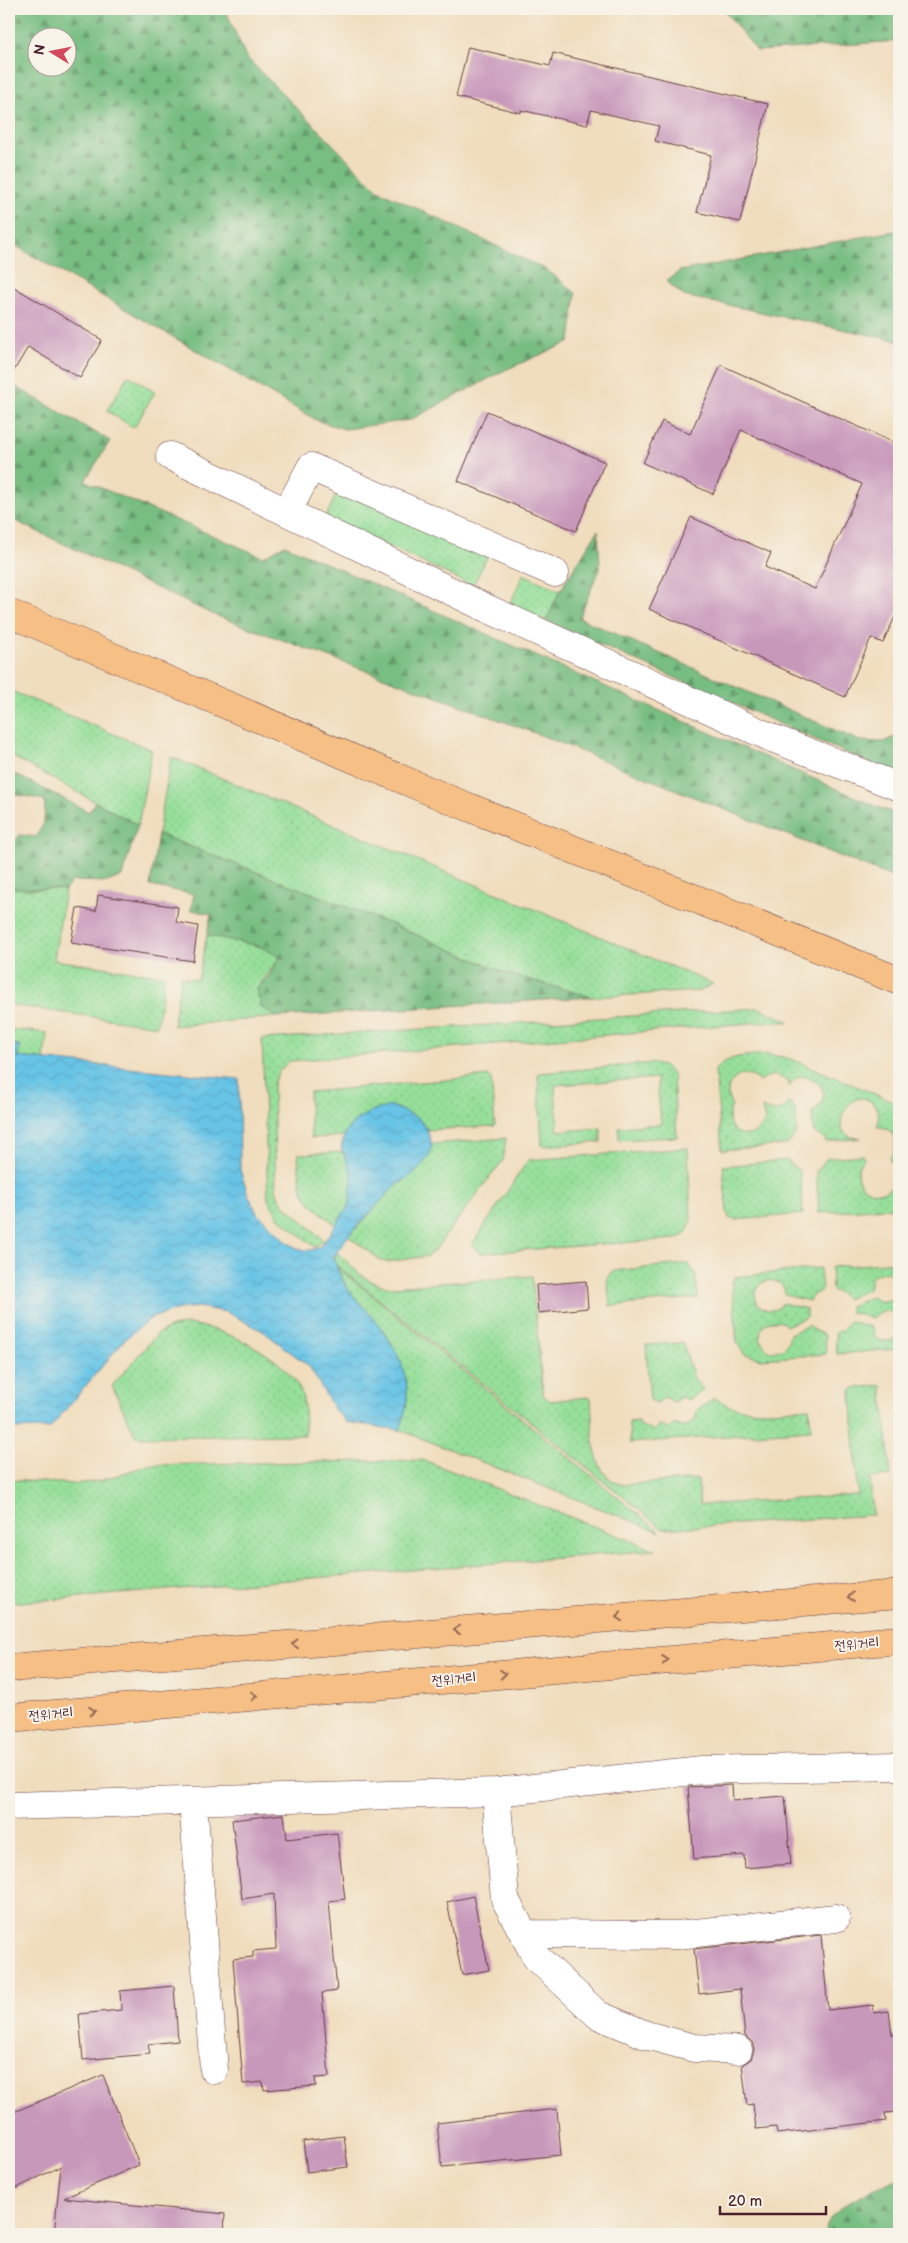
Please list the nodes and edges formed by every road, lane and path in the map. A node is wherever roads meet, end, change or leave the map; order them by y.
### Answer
1 (170, 456) dead end
2 (287, 512) junction
3 (554, 573) dead end
4 (9, 613) edge
5 (899, 787) edge
6 (899, 981) edge
7 (899, 1594) edge
8 (899, 1640) edge
9 (9, 1668) edge
10 (9, 1718) edge
11 (899, 1766) edge
12 (496, 1792) junction
13 (193, 1801) junction
14 (9, 1806) edge
15 (836, 1918) dead end
16 (524, 1934) junction
17 (738, 2050) dead end
18 (214, 2070) dead end

1 - 2 street
2 - 3 street
2 - 5 street
4 - 6 main road
7 -> 9 main road
10 -> 8 main road, 전위거리
11 - 12 street
12 - 13 street
12 - 16 street
13 - 14 street
13 - 18 street
15 - 16 street
16 - 17 street

